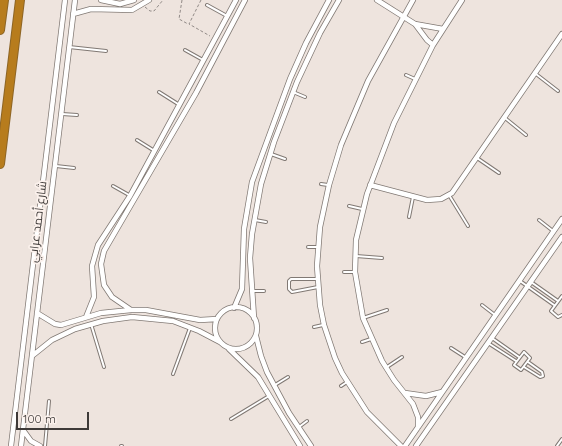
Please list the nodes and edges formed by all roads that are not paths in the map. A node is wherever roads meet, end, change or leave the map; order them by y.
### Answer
1 (4, 0) edge
2 (20, 0) edge
3 (65, 0) edge
4 (75, 0) edge
5 (101, 0) edge
6 (134, 0) edge
7 (149, 0) edge
8 (236, 0) edge
9 (245, 0) edge
10 (329, 0) edge
11 (339, 0) edge
12 (378, 0) edge
13 (413, 0) edge
14 (462, 0) edge
15 (207, 4) dead end
16 (73, 14) junction
17 (228, 17) junction
18 (403, 17) junction
19 (415, 24) junction
20 (443, 29) junction
21 (0, 30) edge
22 (562, 34) edge
23 (215, 41) junction
24 (433, 45) junction
25 (221, 46) junction
26 (69, 47) junction
27 (185, 50) dead end
28 (106, 51) dead end
29 (204, 61) junction
30 (536, 74) junction
31 (406, 75) dead end
32 (416, 80) junction
33 (55, 86) junction
34 (64, 87) junction
35 (558, 90) dead end
36 (159, 92) dead end
37 (293, 92) junction
38 (304, 97) dead end
39 (179, 105) junction
40 (61, 114) junction
41 (77, 115) dead end
42 (505, 118) junction
43 (526, 135) dead end
44 (137, 140) dead end
45 (154, 151) junction
46 (270, 154) junction
47 (477, 158) junction
48 (285, 159) dead end
49 (0, 164) edge
50 (54, 166) junction
51 (74, 168) dead end
52 (499, 173) dead end
53 (321, 184) dead end
54 (329, 185) junction
55 (370, 185) junction
56 (113, 186) dead end
57 (448, 195) junction
58 (130, 196) junction
59 (413, 196) junction
60 (349, 206) dead end
61 (362, 209) junction
62 (409, 217) dead end
63 (562, 219) edge
64 (254, 220) junction
65 (538, 220) dead end
66 (266, 222) dead end
67 (468, 226) dead end
68 (554, 231) junction
69 (562, 237) edge
70 (308, 247) dead end
71 (318, 247) junction
72 (355, 256) junction
73 (382, 258) dead end
74 (344, 272) dead end
75 (356, 272) junction
76 (317, 280) junction
77 (520, 281) junction
78 (531, 282) junction
79 (318, 287) junction
80 (528, 287) junction
81 (251, 291) junction
82 (264, 291) dead end
83 (562, 296) edge
84 (558, 301) junction
85 (482, 305) dead end
86 (554, 305) junction
87 (234, 308) junction
88 (131, 310) junction
89 (387, 310) dead end
90 (37, 313) junction
91 (496, 315) junction
92 (562, 315) edge
93 (86, 317) junction
94 (254, 318) junction
95 (363, 318) junction
96 (218, 319) junction
97 (90, 323) junction
98 (324, 325) junction
99 (190, 327) junction
100 (314, 327) dead end
101 (256, 334) junction
102 (371, 339) junction
103 (490, 341) junction
104 (220, 342) junction
105 (362, 342) dead end
106 (227, 347) junction
107 (451, 348) dead end
108 (32, 356) junction
109 (402, 357) dead end
110 (519, 357) junction
111 (466, 358) junction
112 (516, 361) junction
113 (528, 362) junction
114 (104, 367) dead end
115 (524, 367) junction
116 (386, 368) junction
117 (173, 374) dead end
118 (288, 377) dead end
119 (348, 382) junction
120 (274, 385) junction
121 (341, 386) dead end
122 (443, 392) junction
123 (405, 393) junction
124 (17, 394) junction
125 (27, 395) junction
126 (270, 395) junction
127 (49, 401) dead end
128 (231, 419) dead end
129 (308, 421) dead end
130 (298, 427) junction
131 (418, 427) junction
132 (23, 430) junction
133 (562, 439) edge
134 (11, 446) edge
135 (21, 446) edge
136 (40, 446) edge
137 (45, 446) edge
138 (300, 446) edge
139 (311, 446) edge
140 (401, 446) edge
141 (405, 446) edge
142 (416, 446) edge
143 (557, 446) edge

1 - 21 highway
2 - 49 highway
3 - 33 street
4 - 16 street, شارع أحمد عرابي
5 - 6 street
7 - 16 street
8 - 17 street
9 - 25 street
10 - 87 street
11 - 37 street
12 - 18 street
13 - 18 street
14 - 20 street
15 - 17 lane
16 - 26 street, شارع أحمد عرابي
17 - 23 street
18 - 19 street
18 - 54 street
19 - 20 street
19 - 24 street
20 - 24 street
22 - 30 street
23 - 25 street
23 - 29 street
24 - 32 street
25 - 88 street
26 - 28 lane
26 - 34 street, شارع أحمد عرابي
27 - 29 lane
29 - 39 street
30 - 35 lane
30 - 42 street
31 - 32 lane
32 - 55 street
33 - 34 street
33 - 124 street
34 - 40 street, شارع أحمد عرابي
36 - 39 lane
37 - 38 lane
37 - 46 street
39 - 45 street
40 - 41 lane
40 - 50 street, شارع أحمد عرابي
42 - 43 lane
42 - 47 street
44 - 45 lane
45 - 58 street
46 - 48 lane
46 - 64 street
47 - 52 lane
47 - 57 street
50 - 51 lane
50 - 90 street, شارع أحمد عرابي
53 - 54 lane
54 - 71 street
55 - 59 street
55 - 61 street
56 - 58 lane
57 - 59 street
57 - 67 lane
58 - 93 street
59 - 62 lane
60 - 61 lane
61 - 72 street
63 - 68 street
64 - 66 lane
64 - 81 street
65 - 68 lane
68 - 77 street
69 - 78 street
70 - 71 lane
71 - 76 street
72 - 73 lane
72 - 75 street
74 - 75 lane
75 - 95 street
76 - 79 street
76 - 79 lane
77 - 80 lane
77 - 91 street
78 - 80 street
78 - 84 lane
79 - 98 street
80 - 86 lane
80 - 103 street
81 - 82 lane
81 - 94 street
83 - 84 lane
84 - 86 lane
85 - 91 lane
86 - 92 lane
87 - 94 street
87 - 96 street
88 - 93 street
88 - 96 street
89 - 95 lane
90 - 93 street
90 - 108 street, شارع أحمد عرابي
91 - 111 street
94 - 101 street
95 - 102 street
96 - 104 street
97 - 99 street
97 - 108 street
97 - 114 lane
98 - 100 lane
98 - 119 street
99 - 104 street
99 - 117 lane
101 - 106 street
101 - 120 street
102 - 105 lane
102 - 116 street
103 - 110 lane
103 - 112 lane
103 - 142 street
104 - 106 street
106 - 126 street
107 - 111 lane
108 - 125 street, شارع أحمد عرابي
109 - 116 lane
110 - 112 lane
110 - 113 lane
111 - 122 street
112 - 115 lane
113 - 115 lane
113 - 115 lane
116 - 123 street
118 - 120 lane
119 - 121 lane
119 - 140 street
120 - 130 street
122 - 123 street
122 - 131 street
123 - 131 street
124 - 125 street
124 - 134 street
125 - 132 street, شارع أحمد عرابي
126 - 128 lane
126 - 138 street
127 - 137 lane
129 - 130 lane
130 - 139 street
131 - 141 street
132 - 135 street, شارع أحمد عرابي
132 - 136 street
133 - 143 lane

